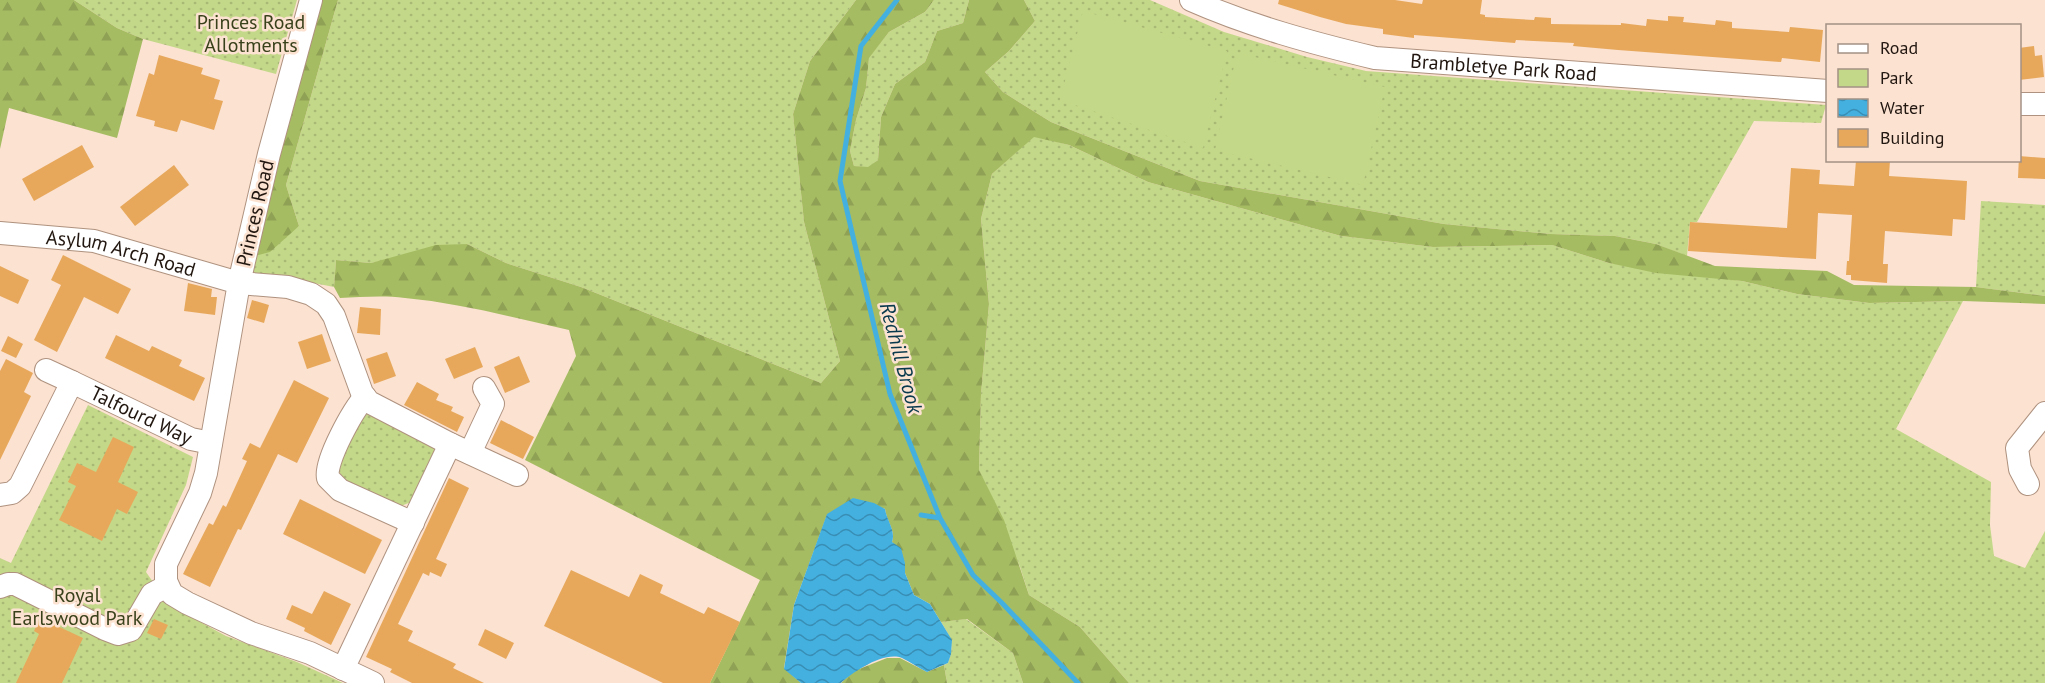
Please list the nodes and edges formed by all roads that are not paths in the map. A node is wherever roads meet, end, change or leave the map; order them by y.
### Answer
1 (312, 0) edge
2 (1191, 0) edge
3 (1826, 91) edge
4 (2021, 104) edge
5 (2045, 104) edge
6 (0, 233) edge
7 (239, 283) junction
8 (46, 370) dead end
9 (72, 382) junction
10 (484, 388) dead end
11 (365, 397) junction
12 (2045, 412) edge
13 (212, 443) junction
14 (460, 449) junction
15 (517, 475) dead end
16 (2028, 484) dead end
17 (0, 495) edge
18 (413, 523) junction
19 (167, 586) junction
20 (0, 587) edge
21 (343, 669) junction
22 (373, 683) edge

1 - 7 street, Princes Road
2 - 3 street, Brambletye Park Road
4 - 5 street
6 - 7 street, Asylum Arch Road
7 - 11 street, Princes Road
7 - 13 street
8 - 9 street, Talfourd Way
9 - 13 street, Talfourd Way
9 - 17 street, Talfourd Way
10 - 14 street
11 - 14 street
11 - 18 street
12 - 16 street
13 - 19 street
14 - 15 street
14 - 18 street
18 - 21 street
19 - 20 street
19 - 21 street
21 - 22 street

